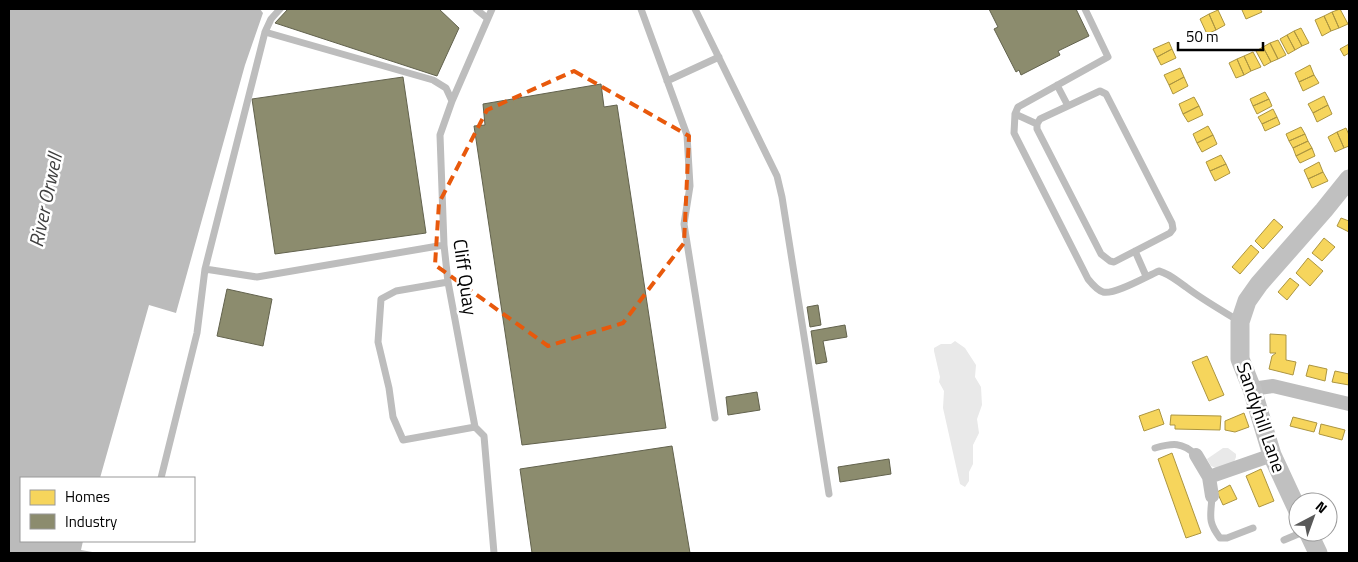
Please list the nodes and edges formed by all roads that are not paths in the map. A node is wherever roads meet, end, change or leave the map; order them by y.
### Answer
1 (280, 9) edge
2 (476, 9) edge
3 (492, 9) edge
4 (641, 9) edge
5 (696, 9) edge
6 (1085, 9) edge
7 (487, 18) junction
8 (265, 32) junction
9 (719, 57) junction
10 (667, 81) junction
11 (1057, 85) junction
12 (452, 100) junction
13 (1068, 106) junction
14 (1015, 114) junction
15 (1037, 124) junction
16 (1349, 179) edge
17 (444, 245) junction
18 (1135, 251) junction
19 (205, 269) junction
20 (1146, 276) junction
21 (448, 282) junction
22 (1240, 322) junction
23 (1252, 389) junction
24 (1349, 404) edge
25 (715, 418) dead end
26 (475, 427) junction
27 (1155, 448) dead end
28 (1196, 455) joint
29 (1272, 455) junction
30 (160, 477) edge
31 (1209, 477) junction
32 (1289, 492) edge
33 (829, 494) dead end
34 (1212, 496) joint
35 (1253, 528) dead end
36 (1288, 538) edge
37 (1284, 540) dead end
38 (494, 553) edge

1 - 8 lane
2 - 7 lane
3 - 7 lane, Cliff Quay
4 - 10 lane
5 - 9 lane
6 - 11 lane
7 - 12 lane, Cliff Quay
8 - 12 lane
8 - 19 lane
9 - 10 lane
9 - 33 lane
10 - 25 lane
11 - 13 lane
11 - 14 lane
12 - 17 lane, Cliff Quay
13 - 15 lane
13 - 18 lane
14 - 15 lane
14 - 20 lane
15 - 18 lane
16 - 22 street, Sandyhill Lane
17 - 19 lane
17 - 21 lane, Cliff Quay
18 - 20 lane
19 - 30 lane
20 - 22 lane
21 - 26 lane, Cliff Quay
21 - 26 lane
22 - 23 street, Sandyhill Lane
23 - 24 street
23 - 29 street, Sandyhill Lane
26 - 38 lane, Cliff Quay
27 - 28 lane
28 - 31 street
29 - 31 street
29 - 32 street, Sandyhill Lane
31 - 34 street
34 - 35 lane
36 - 37 lane

